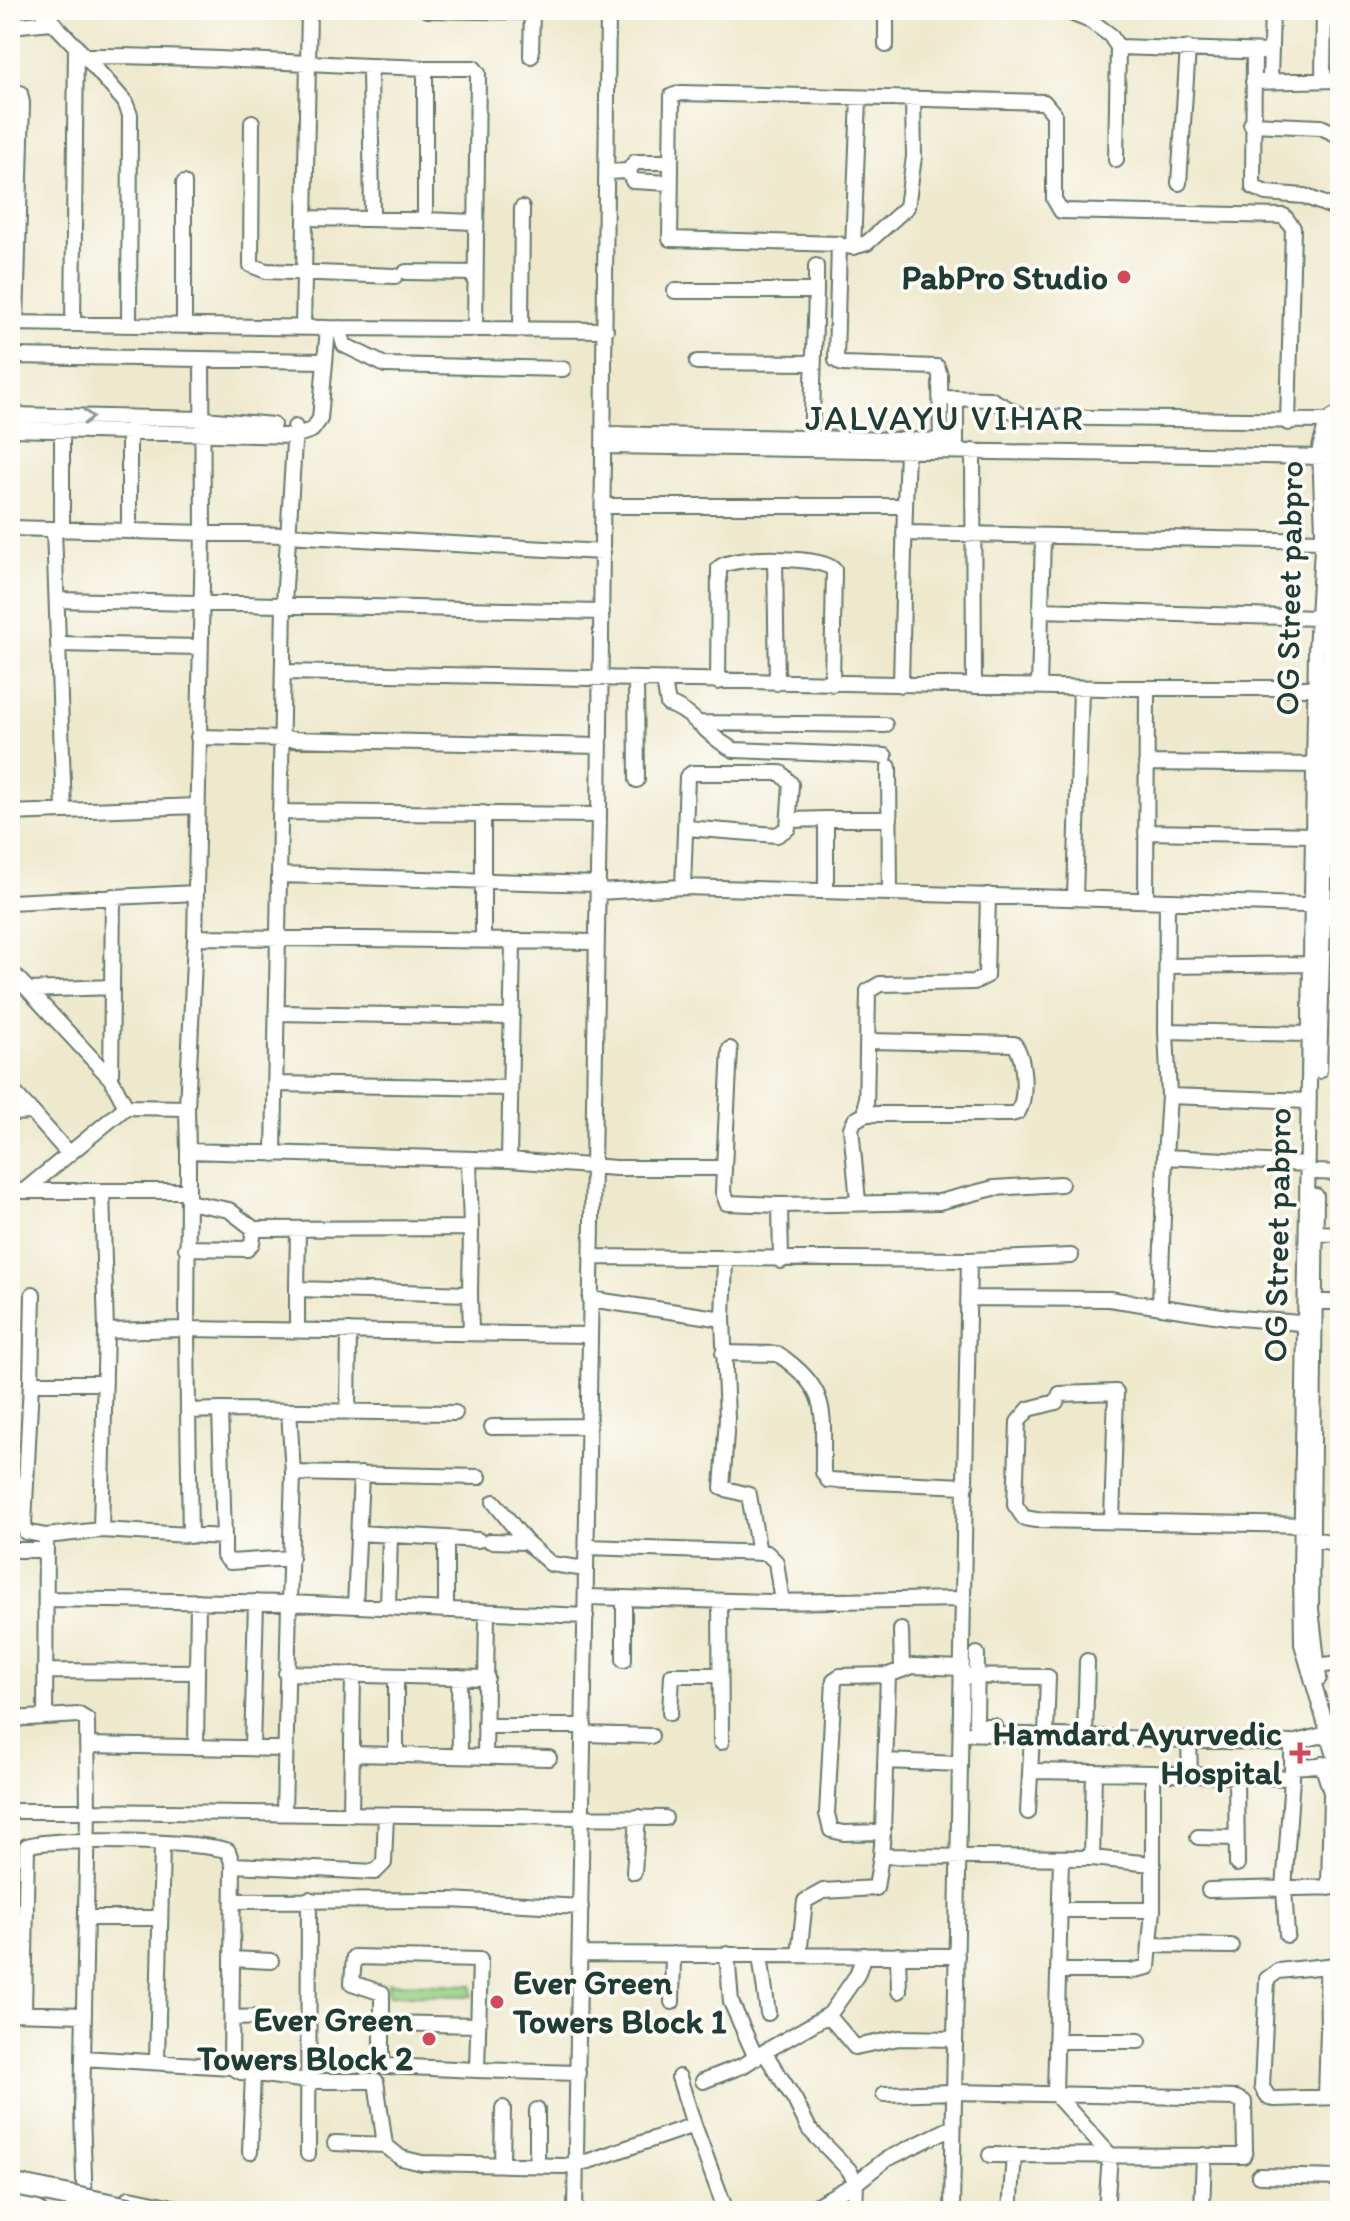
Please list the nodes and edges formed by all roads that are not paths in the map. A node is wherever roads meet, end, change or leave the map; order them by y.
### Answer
1 (41, 10) edge
2 (309, 10) edge
3 (427, 10) edge
4 (608, 10) edge
5 (886, 10) edge
6 (1063, 10) edge
7 (1272, 10) edge
8 (1324, 10) edge
9 (532, 11) edge
10 (1340, 11) edge
11 (1091, 16) edge
12 (52, 22) junction
13 (10, 26) edge
14 (886, 45) dead end
15 (1118, 47) junction
16 (1188, 48) junction
17 (80, 51) junction
18 (1270, 52) junction
19 (1254, 53) junction
20 (531, 56) dead end
21 (307, 62) junction
22 (370, 67) junction
23 (425, 68) junction
24 (1323, 80) junction
25 (1340, 80) edge
26 (1270, 81) junction
27 (1253, 82) junction
28 (10, 89) edge
29 (859, 98) junction
30 (913, 99) junction
31 (252, 122) dead end
32 (1251, 124) junction
33 (1340, 136) edge
34 (1116, 160) dead end
35 (671, 162) junction
36 (628, 171) junction
37 (607, 172) junction
38 (184, 183) dead end
39 (670, 183) junction
40 (1179, 183) dead end
41 (522, 208) dead end
42 (1340, 210) edge
43 (306, 218) junction
44 (372, 218) junction
45 (425, 220) junction
46 (474, 222) junction
47 (846, 246) junction
48 (816, 266) dead end
49 (305, 273) junction
50 (475, 273) junction
51 (675, 291) dead end
52 (816, 291) junction
53 (13, 323) edge
54 (73, 324) junction
55 (129, 325) junction
56 (184, 326) junction
57 (303, 328) junction
58 (334, 328) junction
59 (475, 328) junction
60 (521, 329) junction
61 (606, 330) junction
62 (10, 356) edge
63 (202, 359) junction
64 (324, 361) junction
65 (697, 362) dead end
66 (813, 363) junction
67 (563, 369) dead end
68 (948, 398) junction
69 (10, 415) edge
70 (1331, 422) edge
71 (1288, 423) junction
72 (204, 426) junction
73 (10, 429) edge
74 (62, 430) junction
75 (129, 431) junction
76 (298, 432) junction
77 (604, 440) junction
78 (811, 444) junction
79 (948, 446) junction
80 (907, 451) junction
81 (973, 451) junction
82 (1329, 460) edge
83 (603, 506) junction
84 (905, 506) junction
85 (10, 528) edge
86 (58, 529) junction
87 (129, 530) junction
88 (203, 532) junction
89 (904, 533) junction
90 (974, 534) junction
91 (286, 535) junction
92 (1043, 536) junction
93 (1323, 541) junction
94 (603, 552) junction
95 (775, 559) junction
96 (1336, 582) edge
97 (57, 600) junction
98 (199, 601) junction
99 (284, 603) junction
100 (1040, 610) junction
101 (602, 612) junction
102 (1318, 618) junction
103 (58, 644) junction
104 (200, 647) junction
105 (283, 672) junction
106 (601, 680) junction
107 (636, 680) junction
108 (664, 681) junction
109 (718, 682) junction
110 (777, 683) junction
111 (832, 684) junction
112 (901, 685) junction
113 (974, 686) junction
114 (1039, 687) junction
115 (1081, 688) junction
116 (1328, 688) edge
117 (1147, 689) junction
118 (697, 723) junction
119 (885, 725) dead end
120 (198, 737) junction
121 (282, 741) junction
122 (600, 746) junction
123 (1146, 763) junction
124 (1316, 765) junction
125 (637, 780) dead end
126 (197, 806) junction
127 (64, 811) junction
128 (282, 812) junction
129 (10, 813) edge
130 (483, 813) junction
131 (599, 815) junction
132 (826, 819) junction
133 (890, 819) junction
134 (790, 820) junction
135 (686, 828) junction
136 (1146, 832) junction
137 (1314, 835) junction
138 (279, 875) junction
139 (482, 881) junction
140 (683, 887) junction
141 (598, 888) junction
142 (826, 891) junction
143 (196, 893) junction
144 (890, 893) junction
145 (988, 895) junction
146 (113, 896) junction
147 (1075, 898) junction
148 (1146, 900) junction
149 (1167, 901) junction
150 (10, 902) edge
151 (1325, 905) edge
152 (195, 937) junction
153 (278, 938) junction
154 (483, 941) junction
155 (513, 941) junction
156 (597, 942) junction
157 (1311, 964) junction
158 (1167, 966) junction
159 (10, 970) edge
160 (112, 987) junction
161 (29, 990) junction
162 (277, 1013) junction
163 (512, 1017) junction
164 (1166, 1031) junction
165 (1310, 1034) junction
166 (868, 1041) junction
167 (730, 1049) dead end
168 (111, 1079) junction
169 (275, 1084) junction
170 (10, 1088) edge
171 (510, 1088) junction
172 (1169, 1096) junction
173 (1308, 1101) junction
174 (126, 1107) junction
175 (187, 1108) junction
176 (32, 1112) junction
177 (10, 1113) edge
178 (866, 1114) junction
179 (188, 1151) junction
180 (69, 1154) junction
181 (274, 1154) junction
182 (1165, 1157) junction
183 (469, 1159) junction
184 (509, 1160) junction
185 (592, 1166) junction
186 (724, 1168) junction
187 (1312, 1168) junction
188 (1340, 1173) edge
189 (1061, 1184) dead end
190 (17, 1191) edge
191 (102, 1191) junction
192 (188, 1196) junction
193 (858, 1201) junction
194 (780, 1205) junction
195 (471, 1228) junction
196 (254, 1229) junction
197 (298, 1229) junction
198 (1317, 1233) junction
199 (1340, 1234) edge
200 (186, 1248) junction
201 (1071, 1256) dead end
202 (591, 1257) junction
203 (725, 1260) junction
204 (969, 1260) junction
205 (781, 1261) junction
206 (297, 1289) junction
207 (33, 1294) dead end
208 (470, 1294) junction
209 (970, 1298) junction
210 (590, 1299) junction
211 (1316, 1302) junction
212 (1340, 1302) edge
213 (1160, 1305) junction
214 (723, 1319) junction
215 (1310, 1324) junction
216 (187, 1329) junction
217 (297, 1330) junction
218 (106, 1331) junction
219 (349, 1331) junction
220 (471, 1333) junction
221 (589, 1335) junction
222 (723, 1353) junction
223 (31, 1383) junction
224 (105, 1383) junction
225 (220, 1410) junction
226 (188, 1411) junction
227 (289, 1411) junction
228 (348, 1412) junction
229 (455, 1413) dead end
230 (588, 1426) junction
231 (492, 1427) dead end
232 (293, 1473) junction
233 (361, 1474) junction
234 (479, 1477) dead end
235 (966, 1486) junction
236 (494, 1502) dead end
237 (1112, 1521) junction
238 (101, 1530) junction
239 (1309, 1530) junction
240 (358, 1533) junction
241 (390, 1534) junction
242 (190, 1536) junction
243 (224, 1537) junction
244 (446, 1538) junction
245 (526, 1542) junction
246 (46, 1543) junction
247 (1340, 1544) edge
248 (587, 1547) junction
249 (10, 1550) edge
250 (759, 1553) junction
251 (291, 1558) junction
252 (586, 1569) junction
253 (586, 1597) junction
254 (624, 1598) junction
255 (46, 1599) junction
256 (964, 1599) junction
257 (198, 1601) junction
258 (720, 1601) junction
259 (256, 1602) junction
260 (782, 1602) junction
261 (289, 1603) junction
262 (355, 1606) junction
263 (388, 1607) junction
264 (446, 1610) junction
265 (487, 1612) junction
266 (586, 1616) junction
267 (901, 1630) dead end
268 (977, 1654) dead end
269 (624, 1660) dead end
270 (1087, 1661) dead end
271 (1340, 1663) edge
272 (1317, 1666) junction
273 (45, 1671) junction
274 (197, 1672) junction
275 (895, 1672) junction
276 (286, 1673) junction
277 (967, 1673) junction
278 (353, 1674) junction
279 (720, 1675) junction
280 (396, 1676) junction
281 (459, 1677) junction
282 (487, 1678) junction
283 (670, 1713) dead end
284 (45, 1717) junction
285 (10, 1719) edge
286 (485, 1726) junction
287 (584, 1730) junction
288 (1042, 1732) junction
289 (961, 1733) junction
290 (1327, 1734) junction
291 (651, 1736) dead end
292 (1085, 1736) junction
293 (1189, 1740) junction
294 (721, 1742) dead end
295 (1292, 1743) junction
296 (87, 1745) junction
297 (196, 1747) junction
298 (252, 1748) junction
299 (284, 1749) junction
300 (352, 1754) junction
301 (396, 1755) junction
302 (460, 1756) junction
303 (485, 1757) junction
304 (549, 1758) dead end
305 (885, 1761) junction
306 (1335, 1763) edge
307 (960, 1764) junction
308 (1030, 1771) junction
309 (1094, 1772) junction
310 (1292, 1772) junction
311 (1153, 1773) junction
312 (1190, 1775) junction
313 (1236, 1777) junction
314 (1331, 1795) junction
315 (10, 1811) edge
316 (88, 1811) junction
317 (1028, 1812) dead end
318 (284, 1813) junction
319 (351, 1815) junction
320 (386, 1815) junction
321 (638, 1817) junction
322 (583, 1818) junction
323 (665, 1818) dead end
324 (1340, 1822) edge
325 (883, 1832) junction
326 (1198, 1837) dead end
327 (1236, 1838) junction
328 (87, 1842) junction
329 (162, 1844) junction
330 (881, 1856) junction
331 (959, 1856) junction
332 (1061, 1858) junction
333 (1092, 1858) junction
334 (1152, 1864) junction
335 (1237, 1864) dead end
336 (233, 1865) junction
337 (634, 1872) dead end
338 (1335, 1888) edge
339 (1284, 1889) junction
340 (1209, 1890) dead end
341 (309, 1899) junction
342 (233, 1901) junction
343 (581, 1907) junction
344 (1060, 1910) junction
345 (1153, 1910) junction
346 (86, 1918) junction
347 (160, 1918) junction
348 (1287, 1935) dead end
349 (1151, 1945) junction
350 (1231, 1946) dead end
351 (580, 1954) junction
352 (673, 1954) junction
353 (727, 1954) junction
354 (760, 1955) junction
355 (799, 1955) junction
356 (864, 1955) junction
357 (898, 1955) junction
358 (957, 1956) junction
359 (233, 1959) junction
360 (271, 1961) dead end
361 (1334, 1965) edge
362 (1058, 1971) junction
363 (899, 1991) dead end
364 (672, 2002) dead end
365 (17, 2013) edge
366 (768, 2013) dead end
367 (84, 2015) junction
368 (828, 2015) junction
369 (263, 2017) dead end
370 (232, 2018) junction
371 (383, 2023) junction
372 (478, 2025) junction
373 (1334, 2029) edge
374 (955, 2039) junction
375 (1056, 2041) junction
376 (1139, 2041) dead end
377 (760, 2055) junction
378 (83, 2058) junction
379 (157, 2061) junction
380 (231, 2067) junction
381 (477, 2070) junction
382 (253, 2073) junction
383 (578, 2073) junction
384 (679, 2077) dead end
385 (308, 2081) junction
386 (703, 2081) dead end
387 (954, 2092) junction
388 (884, 2094) dead end
389 (1055, 2094) junction
390 (1333, 2097) edge
391 (503, 2108) dead end
392 (537, 2110) dead end
393 (694, 2125) junction
394 (953, 2127) junction
395 (335, 2143) dead end
396 (385, 2145) junction
397 (250, 2152) dead end
398 (308, 2154) dead end
399 (990, 2155) dead end
400 (1014, 2155) junction
401 (1110, 2155) junction
402 (1204, 2155) junction
403 (502, 2163) junction
404 (576, 2164) junction
405 (537, 2165) junction
406 (10, 2176) edge
407 (1259, 2176) dead end
408 (1340, 2178) edge
409 (856, 2183) junction
410 (10, 2184) edge
411 (85, 2191) junction
412 (10, 2206) edge
413 (36, 2211) edge
414 (85, 2211) edge
415 (144, 2211) edge
416 (182, 2211) edge
417 (575, 2211) edge
418 (726, 2211) edge
419 (806, 2211) edge
420 (855, 2211) edge
421 (952, 2211) edge
422 (1010, 2211) edge
423 (1106, 2211) edge
424 (1202, 2211) edge

1 - 12 street
2 - 21 street
3 - 9 street
4 - 37 street
5 - 14 street
6 - 11 street
7 - 18 street
8 - 10 street
8 - 24 street
9 - 20 street
11 - 15 street
12 - 13 street
12 - 17 street
15 - 16 street
15 - 34 street
16 - 19 street
16 - 40 street
17 - 21 street
17 - 54 street
17 - 55 street
18 - 19 street
18 - 26 street
19 - 27 street
21 - 22 street
21 - 43 street
22 - 23 street
22 - 44 street
23 - 45 street
23 - 46 street
24 - 25 street
24 - 26 street
26 - 27 street
27 - 32 street
28 - 53 street
29 - 30 street
29 - 35 street
29 - 47 street
30 - 47 street
30 - 71 street
31 - 49 street
32 - 33 street
32 - 42 street
35 - 36 street
35 - 39 street
36 - 37 street
36 - 39 street
37 - 61 street
38 - 56 street
39 - 47 street
41 - 60 street
43 - 44 street
43 - 49 street
44 - 45 street
45 - 46 street
46 - 50 street
47 - 68 street
48 - 52 street
49 - 50 street
49 - 57 street
50 - 59 street
51 - 52 street
52 - 66 street
53 - 54 street
54 - 55 street
55 - 56 street
56 - 57 street
57 - 58 street
58 - 59 street
58 - 64 street
58 - 67 street
59 - 60 street
60 - 61 street
61 - 77 street
62 - 63 street
63 - 64 street
63 - 72 street
64 - 76 street
65 - 66 street
66 - 78 street
68 - 71 street
68 - 79 street
69 -> 72 street
70 - 71 street
70 - 82 street, OG Street pabpro
72 - 75 street
72 - 76 street
72 - 88 street
73 - 74 street
74 - 75 street
74 - 86 street
75 - 87 street
76 - 91 street
77 - 78 street
77 - 83 street
78 - 79 street
78 - 80 street
79 - 80 street
79 - 81 street
79 - 82 street
80 - 84 street
81 - 82 street
81 - 90 street
82 - 93 street, OG Street pabpro
82 - 96 street, OG Street pabpro
83 - 84 street
83 - 94 street
84 - 89 street
85 - 86 street
86 - 87 street
86 - 97 street
87 - 88 street
88 - 91 street
88 - 98 street
89 - 90 street
89 - 112 street
90 - 92 street
90 - 113 street
91 - 94 street
91 - 99 street
92 - 93 street
92 - 100 street
93 - 102 street, OG Street pabpro
94 - 101 street
95 - 109 street
95 - 110 street
95 - 111 street
96 - 116 street, OG Street pabpro
97 - 98 street
97 - 103 street
98 - 99 street
98 - 104 street
99 - 101 street
99 - 105 street
100 - 102 street
100 - 114 street
101 - 106 street
102 - 116 street, OG Street pabpro
103 - 104 street
103 - 127 street
104 - 120 street
105 - 106 street
105 - 121 street
106 - 107 street
106 - 122 street
107 - 108 street
107 - 125 street
108 - 109 street
108 - 118 street
109 - 110 street
110 - 111 street
111 - 112 street
112 - 113 street
113 - 114 street
114 - 115 street
115 - 117 street
115 - 147 street
116 - 117 street
116 - 124 street, OG Street pabpro
116 - 151 street, OG Street pabpro
117 - 123 street
118 - 119 street
118 - 133 street
120 - 121 street
120 - 126 street
121 - 122 street
121 - 128 street
122 - 131 street
123 - 124 street
123 - 136 street
124 - 137 street, OG Street pabpro
126 - 127 street
126 - 143 street
127 - 129 street
128 - 130 street
128 - 138 street
130 - 131 street
130 - 139 street
131 - 141 street
132 - 133 street
132 - 134 street
132 - 142 street
133 - 144 street
134 - 135 street
134 - 135 street
135 - 140 street
136 - 137 street
136 - 148 street
137 - 151 street, OG Street pabpro
138 - 139 street
138 - 153 street
139 - 141 street
139 - 154 street
140 - 141 street
140 - 142 street
141 - 156 street
142 - 144 street
143 - 146 street
143 - 152 street
144 - 145 street
145 - 147 street
145 - 166 street
146 - 150 street
146 - 160 street
147 - 148 street
148 - 149 street
149 - 151 street
149 - 158 street
151 - 157 street, OG Street pabpro
151 - 187 street, OG Street pabpro
152 - 153 street
152 - 175 street
153 - 154 street
153 - 162 street
154 - 155 street
155 - 156 street
155 - 163 street
156 - 185 street
157 - 158 street
157 - 165 street, OG Street pabpro
158 - 164 street
159 - 161 street
160 - 161 street
160 - 168 street
161 - 168 street
162 - 163 street
162 - 169 street
163 - 171 street
164 - 165 street
164 - 172 street
165 - 173 street, OG Street pabpro
166 - 178 street
166 - 178 street
167 - 186 street
168 - 174 street
169 - 171 street
169 - 181 street
170 - 176 street
171 - 184 street
172 - 173 street
172 - 182 street
173 - 187 street, OG Street pabpro
174 - 175 street
174 - 180 street
175 - 179 street
176 - 177 street
176 - 180 street
178 - 193 street
179 - 181 street
179 - 192 street
180 - 190 street
181 - 183 street
182 - 187 street
182 - 213 street
183 - 184 street
183 - 195 street
184 - 185 street
185 - 186 street
185 - 202 street
186 - 194 street
187 - 188 street
187 - 198 street, OG Street pabpro
187 - 215 street, OG Street pabpro
189 - 193 street
190 - 191 street
191 - 192 street
191 - 218 street
192 - 196 street
192 - 200 street
193 - 194 street
194 - 205 street
195 - 197 street
195 - 208 street
196 - 197 street
196 - 200 street
197 - 206 street
198 - 199 street
198 - 211 street, OG Street pabpro
200 - 216 street
201 - 204 street
202 - 203 street
202 - 210 street
203 - 205 street
203 - 214 street
204 - 205 street
204 - 209 street
206 - 208 street
206 - 217 street
207 - 223 street
208 - 220 street
209 - 213 street
209 - 235 street
210 - 214 street
210 - 221 street
211 - 212 street
211 - 215 street, OG Street pabpro
213 - 215 street
214 - 222 street
215 - 239 street, OG Street pabpro
216 - 217 street
216 - 218 street
216 - 226 street
217 - 219 street
218 - 224 street
219 - 220 street
219 - 228 street
220 - 221 street
221 - 230 street
222 - 235 street
222 - 250 street
223 - 224 street
223 - 246 street
224 - 238 street
225 - 226 street
225 - 227 street
225 - 243 street
226 - 242 street
227 - 228 street
227 - 232 street
228 - 229 street
230 - 231 street
230 - 248 street
232 - 233 street
232 - 251 street
233 - 234 street
233 - 240 street
235 - 256 street
236 - 245 street
237 - 237 street
237 - 239 street
238 - 242 street
238 - 246 street
239 - 247 street
239 - 272 street, OG Street pabpro
239 - 290 street, OG Street pabpro
240 - 241 street
240 - 262 street
241 - 244 street
241 - 263 street
242 - 243 street
243 - 251 street
244 - 245 street
244 - 264 street
245 - 252 street
246 - 249 street
246 - 255 street
248 - 250 street
248 - 252 street
250 - 260 street
251 - 261 street
252 - 253 street
253 - 254 street
253 - 266 street
254 - 258 street
254 - 269 street
255 - 257 street
255 - 273 street
256 - 260 street
256 - 277 street
257 - 259 street
257 - 274 street
258 - 260 street
258 - 279 street
259 - 261 street
259 - 298 street
261 - 262 street
261 - 276 street
262 - 263 street
263 - 264 street
264 - 265 street
265 - 266 street
265 - 282 street
266 - 287 street
267 - 275 street
268 - 277 street
270 - 292 street
271 - 272 street
272 - 306 street, OG Street pabpro
273 - 274 street
273 - 284 street
274 - 297 street
275 - 277 street
275 - 305 street
275 - 325 street
276 - 278 street
276 - 299 street
277 - 288 street
277 - 288 street
277 - 289 street
278 - 280 street
278 - 300 street
279 - 283 street
279 - 294 street
280 - 281 street
280 - 301 street
281 - 282 street
281 - 302 street
282 - 286 street
284 - 285 street
284 - 296 street
286 - 287 street
286 - 303 street
287 - 291 street
287 - 322 street
288 - 289 street
288 - 292 street
288 - 308 street
289 - 307 street
290 - 295 street
290 - 306 street, OG Street pabpro
292 - 293 street
293 - 295 street
293 - 312 street
295 - 310 street
296 - 297 street
296 - 316 street
297 - 298 street
298 - 299 street
299 - 318 street
300 - 301 street
300 - 319 street
301 - 302 street
302 - 303 street
303 - 304 street
305 - 307 street
305 - 325 street
306 - 310 street
306 - 314 street
307 - 331 street
308 - 309 street
308 - 317 street
309 - 311 street
309 - 333 street
310 - 313 street
310 - 339 street
311 - 312 street
311 - 334 street
312 - 313 street
313 - 327 street
314 - 324 street
314 - 338 street
315 - 316 street
316 - 318 street
316 - 328 street
318 - 319 street
319 - 320 street
320 - 322 street
320 - 336 street
321 - 322 street
321 - 323 street
321 - 337 street
322 - 343 street
325 - 330 street
326 - 327 street
327 - 335 street
328 - 329 street
328 - 346 street
328 - 365 street
329 - 336 street
329 - 347 street
330 - 331 street
330 - 355 street
331 - 332 street
331 - 358 street
332 - 333 street
332 - 344 street
333 - 334 street
334 - 345 street
336 - 342 street
338 - 339 street
339 - 340 street
339 - 348 street
341 - 342 street
341 - 343 street
341 - 385 street
342 - 359 street
343 - 351 street
344 - 345 street
344 - 362 street
345 - 349 street
346 - 347 street
346 - 367 street
347 - 379 street
349 - 350 street
349 - 362 street
351 - 352 street
351 - 383 street
352 - 353 street
352 - 364 street
353 - 354 street
353 - 377 street
354 - 355 street
354 - 366 street
355 - 356 street
356 - 357 street
356 - 368 street
357 - 358 street
357 - 363 street
358 - 374 street
359 - 360 street
359 - 370 street
361 - 373 street
361 - 390 street
362 - 375 street
365 - 367 street
367 - 378 street
368 - 374 street
368 - 377 street
369 - 370 street
370 - 380 street
371 - 372 street
371 - 372 street
371 - 381 street
372 - 381 street
373 - 390 street
374 - 387 street
375 - 376 street
375 - 389 street
377 - 386 street
377 - 409 street
378 - 379 street
378 - 411 street
379 - 380 street
380 - 382 street
381 - 383 street
382 - 385 street
382 - 397 street
383 - 404 street
384 - 393 street
385 - 396 street
385 - 398 street
387 - 388 street
387 - 389 street
387 - 394 street
389 - 401 street
389 - 402 street
391 - 403 street
392 - 405 street
393 - 404 street
393 - 418 street
394 - 409 street
394 - 421 street
395 - 396 street
396 - 403 street
399 - 400 street
400 - 401 street
400 - 422 street
401 - 402 street
401 - 423 street
402 - 424 street
403 - 405 street
404 - 405 street
404 - 417 street
406 - 411 main road
407 - 408 street
409 - 419 street
409 - 420 street
410 - 415 highway, bridge
411 - 414 street
411 - 416 main road
412 - 413 highway

